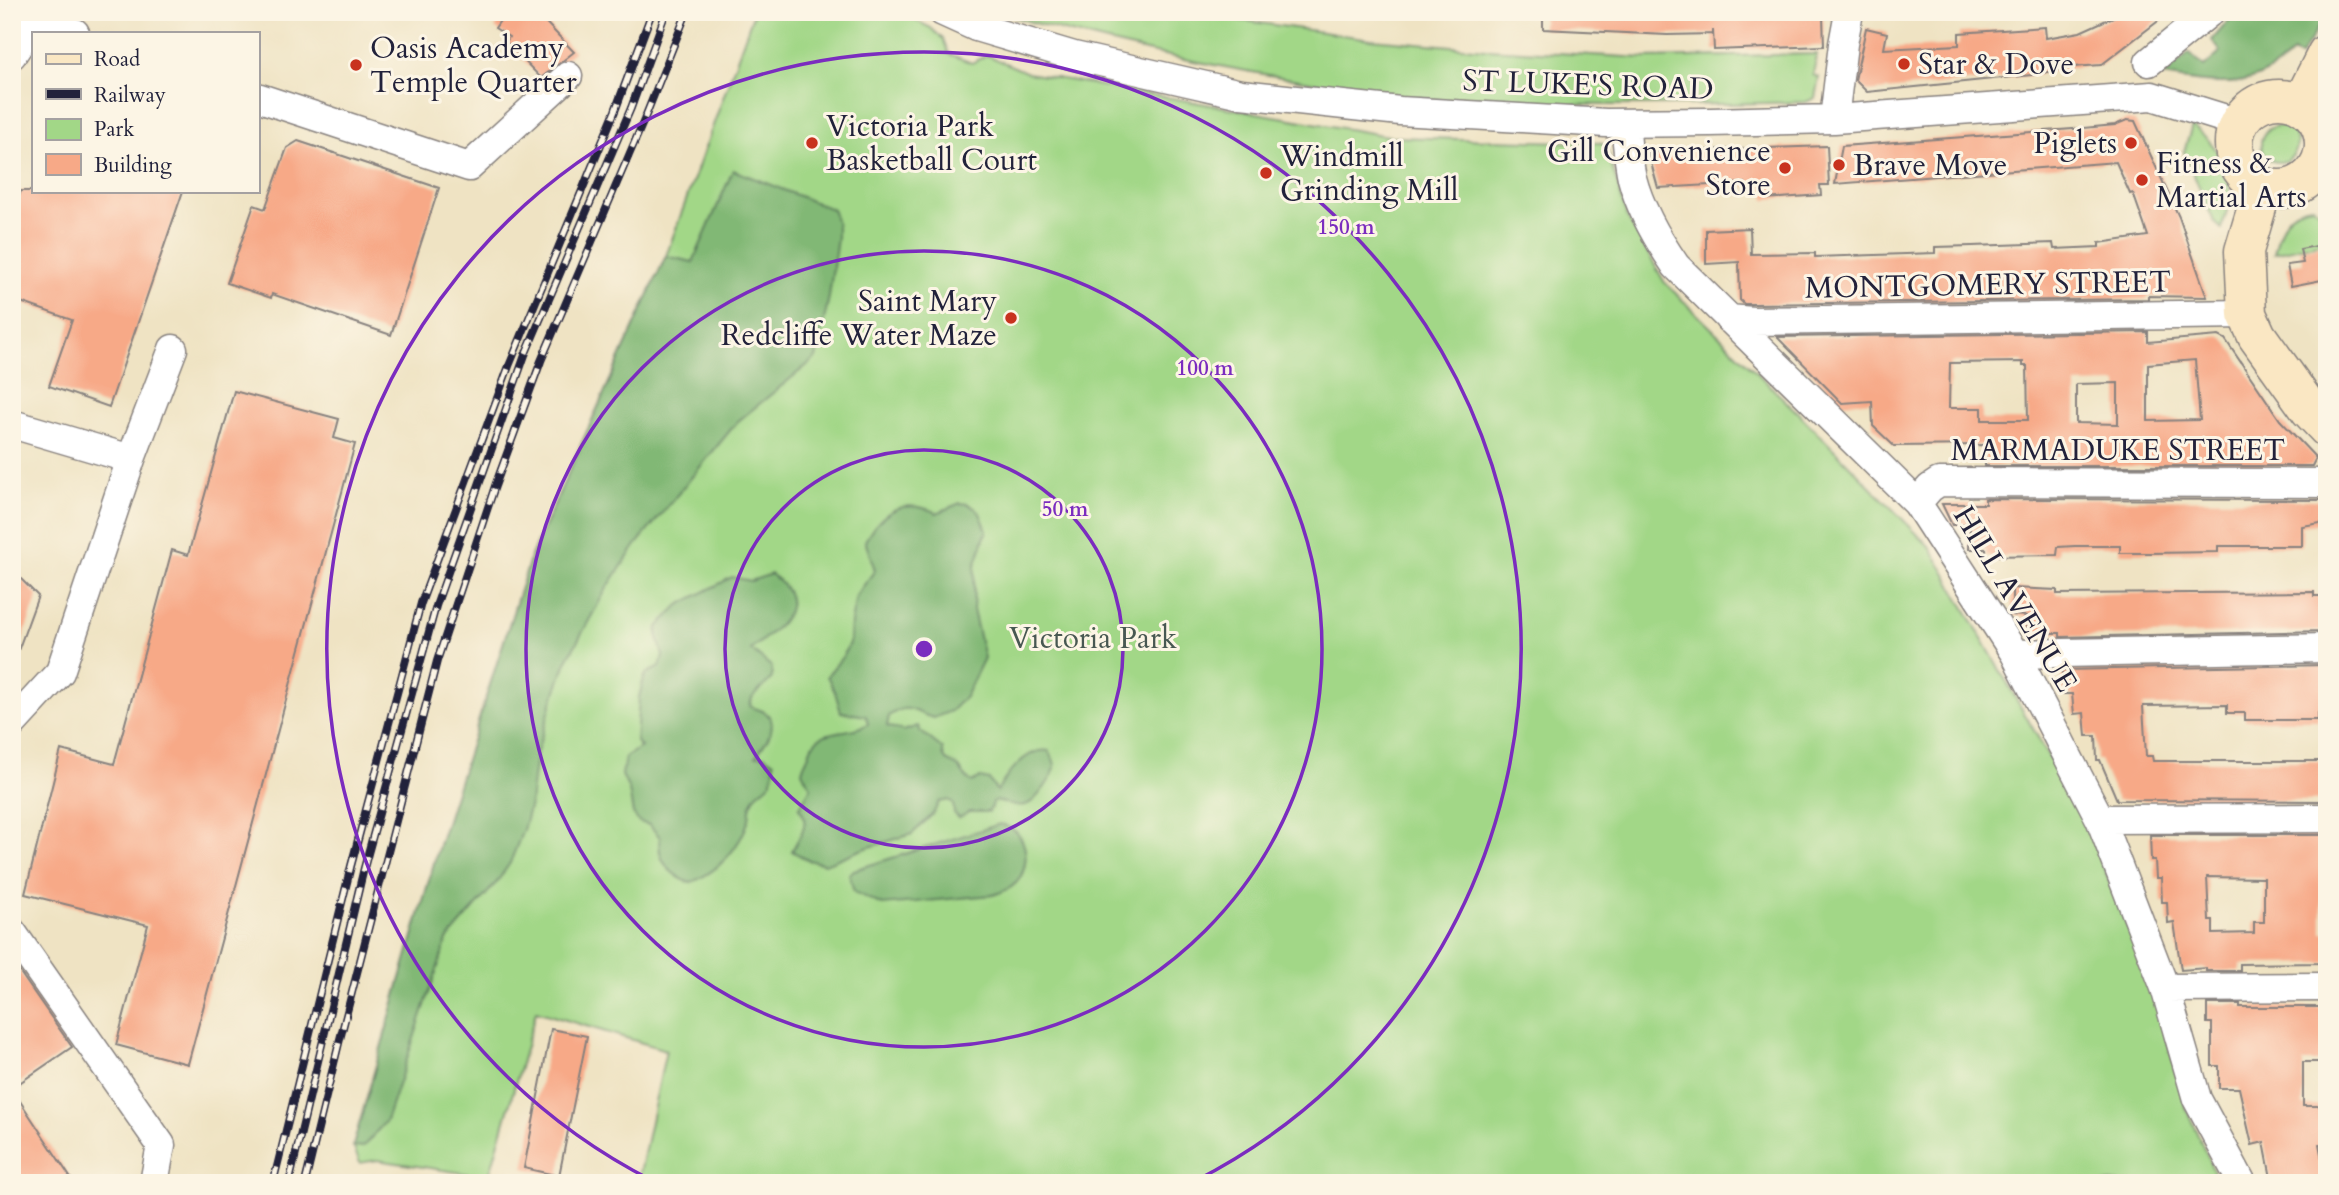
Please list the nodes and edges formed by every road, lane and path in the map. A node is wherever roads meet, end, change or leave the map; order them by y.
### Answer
1 (943, 12) edge
2 (1849, 12) edge
3 (2210, 12) edge
4 (21, 25) edge
5 (74, 26) edge
6 (2327, 53) edge
7 (12, 55) edge
8 (2149, 62) dead end
9 (568, 76) dead end
10 (259, 98) edge
11 (2301, 104) junction
12 (1834, 119) junction
13 (2239, 123) junction
14 (1625, 124) junction
15 (2320, 177) edge
16 (2263, 187) junction
17 (2247, 314) junction
18 (1729, 319) junction
19 (173, 349) dead end
20 (12, 424) edge
21 (2327, 428) edge
22 (131, 459) junction
23 (2327, 483) edge
24 (1917, 503) junction
25 (2327, 648) edge
26 (2015, 654) junction
27 (12, 724) edge
28 (2327, 818) edge
29 (2100, 819) junction
30 (12, 932) edge
31 (2327, 987) edge
32 (2165, 988) junction
33 (155, 1183) edge
34 (2242, 1183) edge

1 - 14 street, ST LUKE'S ROAD
2 - 12 street
3 - 8 street
4 - 5 street
4 - 7 street
6 - 11 street
9 - 10 street
11 - 13 street
11 - 15 street
12 - 13 street, ST LUKE'S ROAD
12 - 14 street, ST LUKE'S ROAD
13 - 16 street
14 - 18 street, HILL AVENUE
15 - 16 street
16 - 17 street
17 - 18 street, MONTGOMERY STREET
17 - 21 street
18 - 24 street, HILL AVENUE
19 - 22 street
20 - 22 street
22 - 27 street
23 - 24 street, MARMADUKE STREET
24 - 26 street, HILL AVENUE
25 - 26 street
26 - 29 street, HILL AVENUE
28 - 29 street
29 - 32 street, HILL AVENUE
30 - 33 street
31 - 32 street
32 - 34 street, HILL AVENUE

